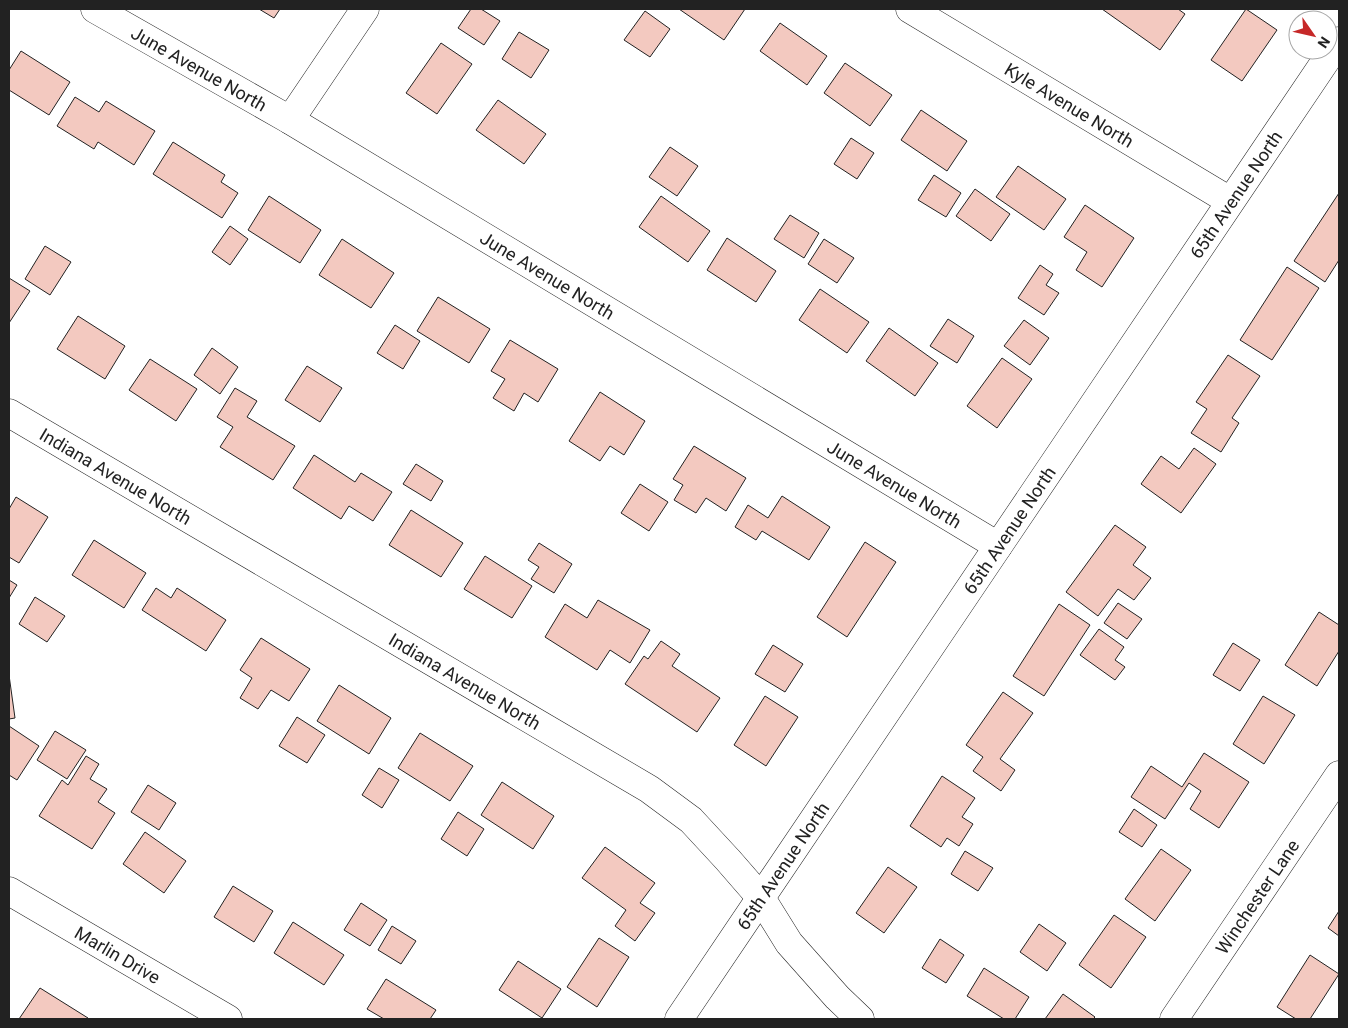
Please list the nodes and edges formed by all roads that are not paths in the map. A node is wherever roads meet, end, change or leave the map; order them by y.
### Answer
1 (95, 9) edge
2 (365, 9) edge
3 (910, 9) edge
4 (1339, 40) edge
5 (290, 120) junction
6 (1230, 201) junction
7 (9, 413) edge
8 (998, 546) junction
9 (1339, 775) edge
10 (9, 891) edge
11 (762, 898) junction
12 (228, 1019) edge
13 (679, 1019) edge
14 (860, 1019) edge
15 (1174, 1019) edge

1 - 5 street, June Avenue North
2 - 5 street
3 - 6 street, Kyle Avenue North
4 - 6 street, 65th Avenue North
5 - 8 street, June Avenue North
6 - 8 street, 65th Avenue North
7 - 11 street, Indiana Avenue North
8 - 11 street, 65th Avenue North
9 - 15 street, Winchester Lane
10 - 12 street, Marlin Drive
11 - 13 street, 65th Avenue North
11 - 14 street, Indiana Avenue North

